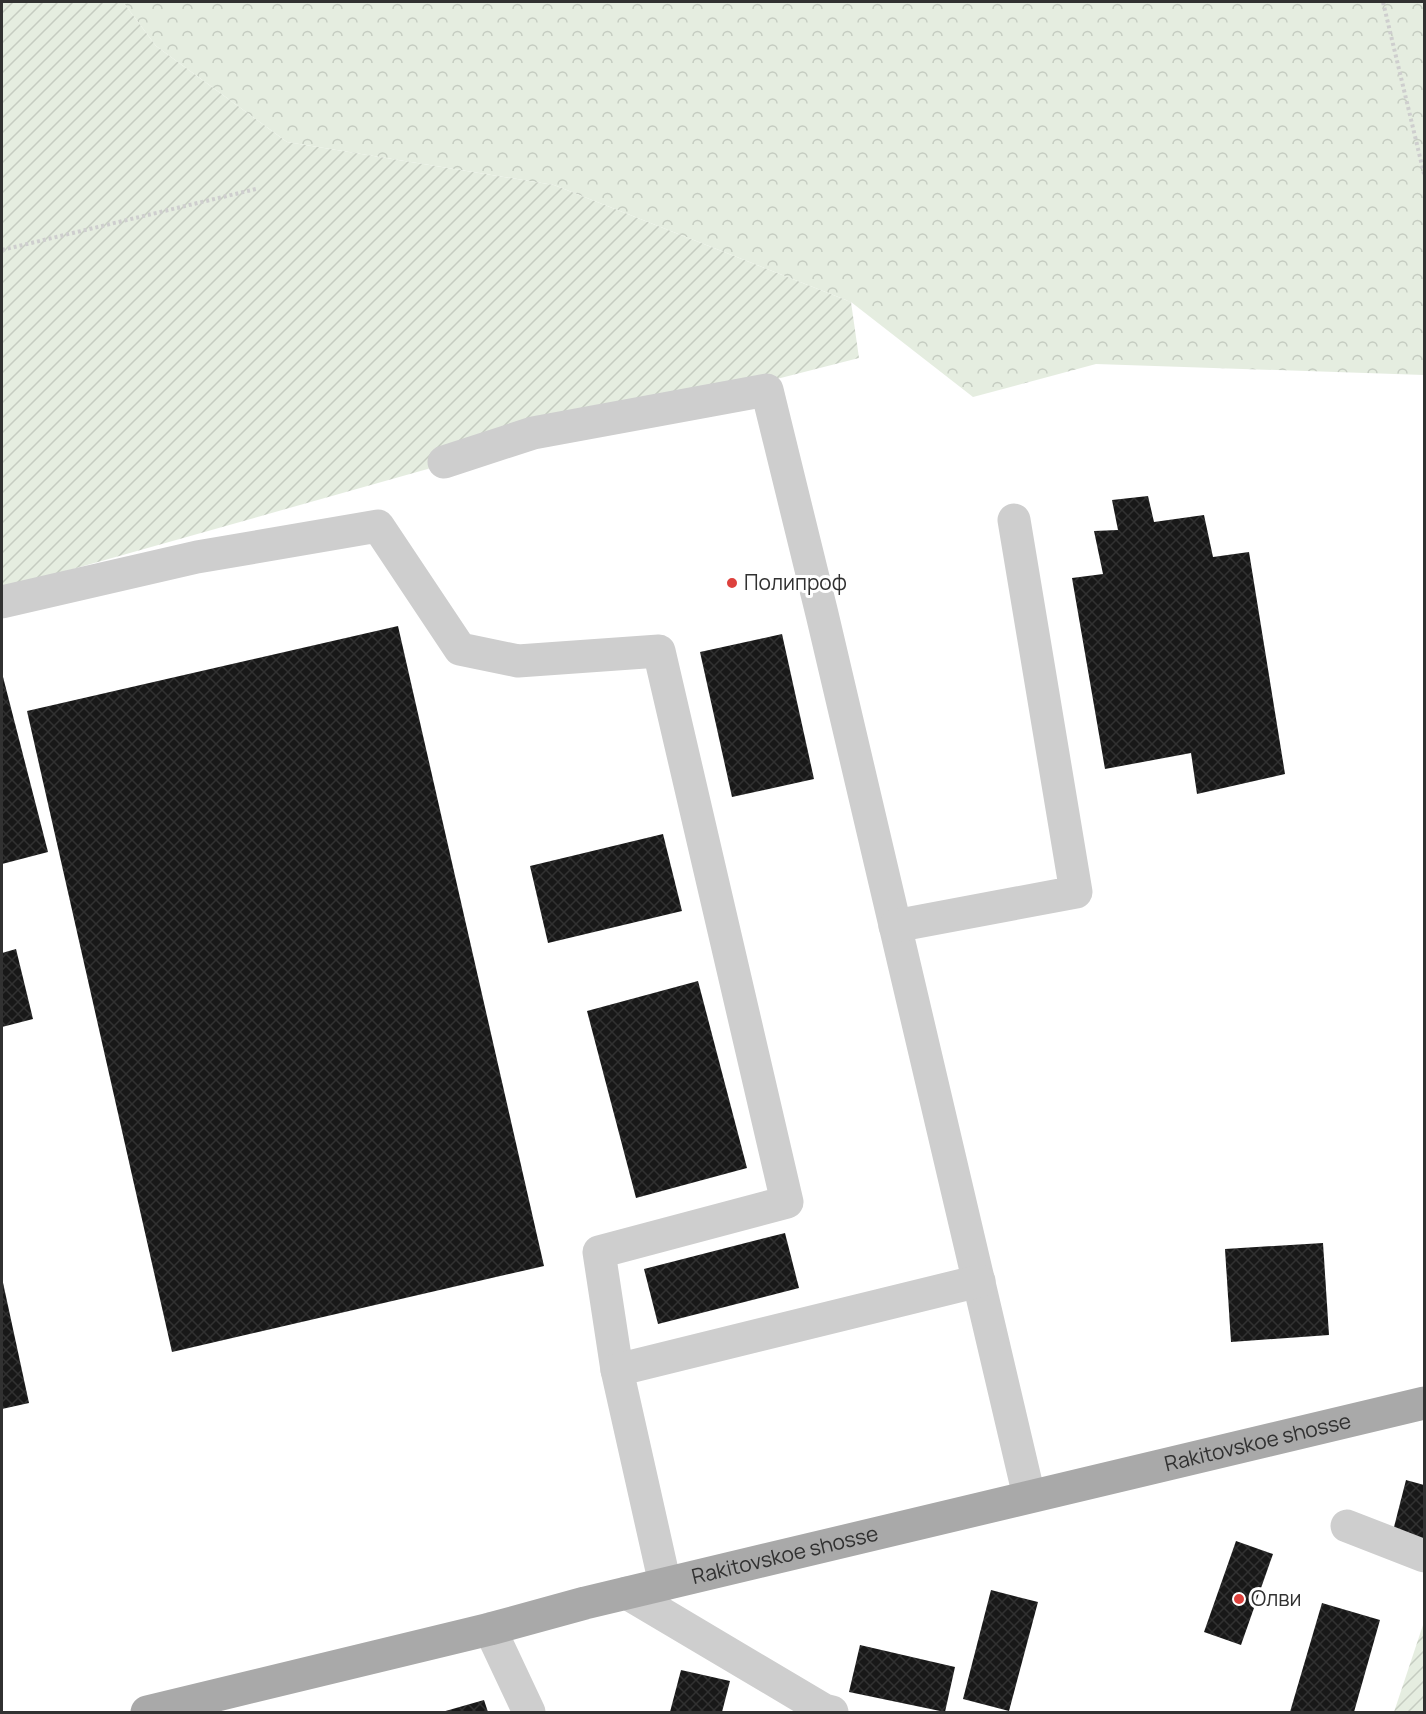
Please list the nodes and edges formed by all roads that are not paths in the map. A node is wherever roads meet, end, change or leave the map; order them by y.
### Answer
1 (444, 462) dead end
2 (1014, 520) dead end
3 (2, 602) edge
4 (895, 926) junction
5 (979, 1281) junction
6 (617, 1370) junction
7 (1425, 1403) edge
8 (1029, 1496) junction
9 (1347, 1526) dead end
10 (1425, 1556) edge
11 (665, 1584) junction
12 (627, 1593) junction
13 (490, 1629) junction
14 (147, 1713) edge
15 (529, 1713) edge
16 (832, 1713) edge

1 - 4 street
2 - 4 street
3 - 6 street
4 - 5 street
5 - 6 street
5 - 8 street
6 - 11 street
7 - 8 main road, Rakitovskoe shosse
8 - 11 main road, Rakitovskoe shosse
9 - 10 street
11 - 12 main road, Rakitovskoe shosse
12 - 13 main road, Rakitovskoe shosse
12 - 16 street
13 - 14 main road, Rakitovskoe shosse
13 - 15 street

